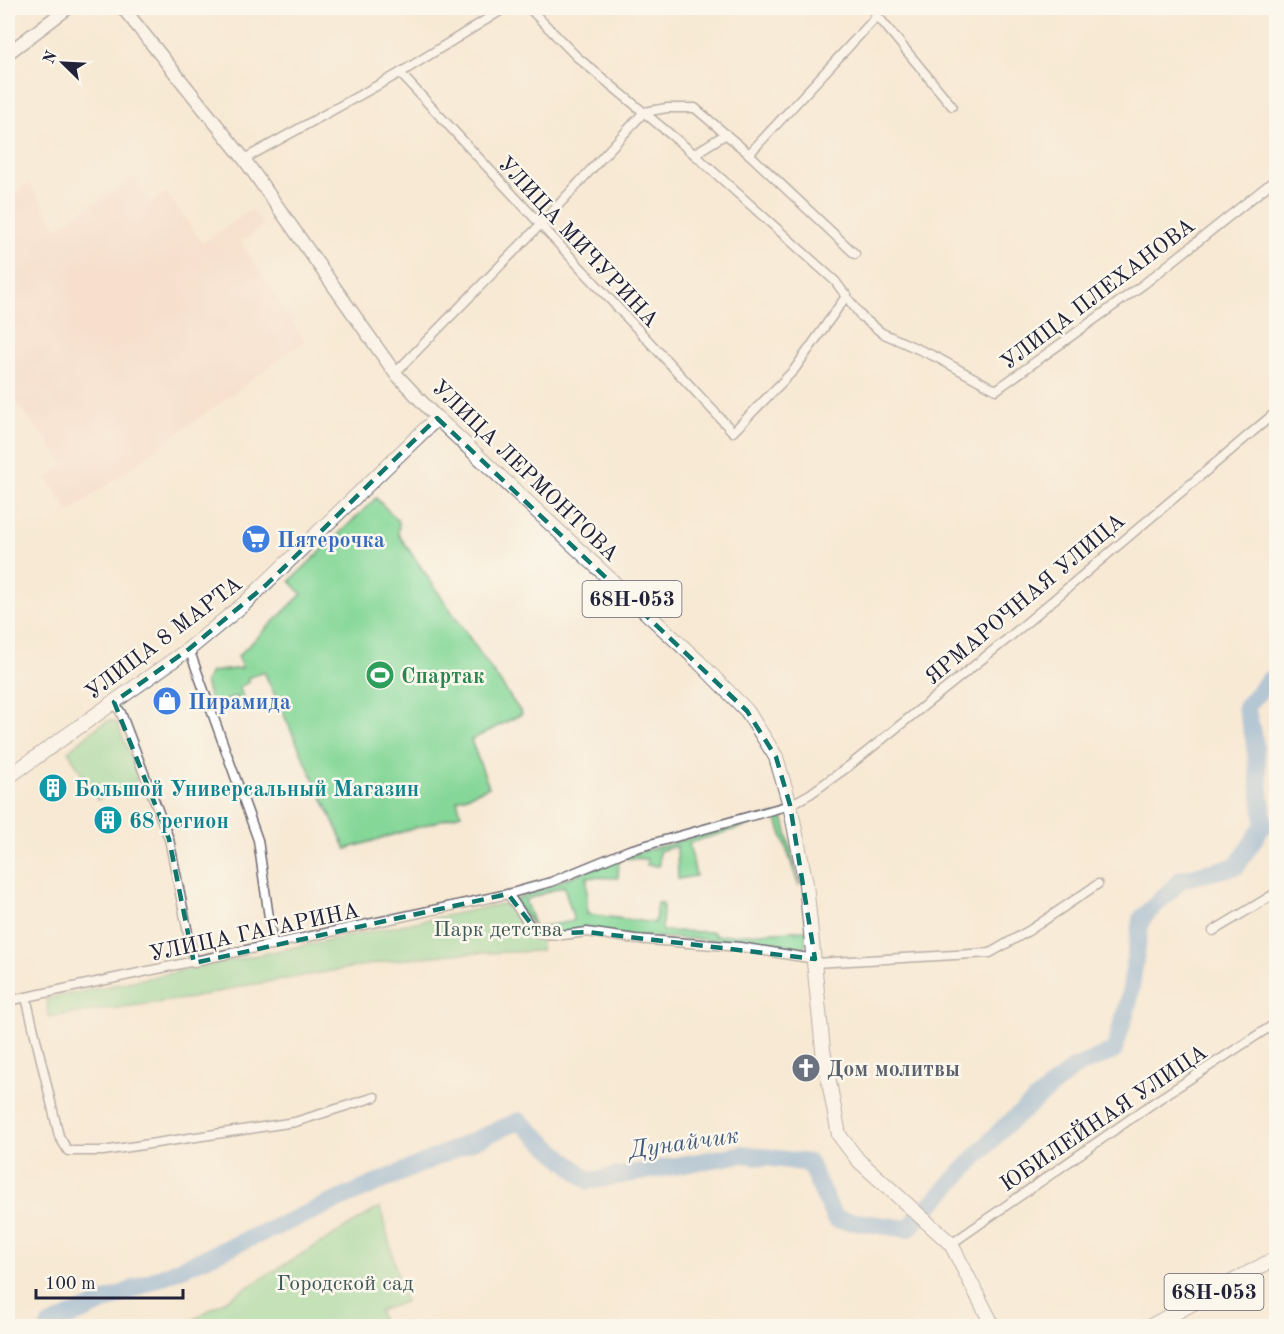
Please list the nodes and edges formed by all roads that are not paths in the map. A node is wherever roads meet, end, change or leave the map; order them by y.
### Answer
1 (68, 8) edge
2 (123, 8) edge
3 (505, 8) edge
4 (529, 8) edge
5 (871, 8) edge
6 (878, 15) junction
7 (8, 53) edge
8 (400, 73) junction
9 (952, 106) dead end
10 (644, 112) junction
11 (726, 134) junction
12 (694, 154) junction
13 (749, 154) junction
14 (244, 159) junction
15 (1276, 179) edge
16 (540, 225) junction
17 (855, 254) dead end
18 (847, 295) junction
19 (395, 373) junction
20 (1276, 412) edge
21 (437, 418) junction
22 (189, 650) junction
23 (114, 702) junction
24 (8, 777) edge
25 (790, 806) junction
26 (1098, 884) dead end
27 (1276, 892) edge
28 (508, 894) junction
29 (1213, 931) dead end
30 (273, 946) junction
31 (815, 961) junction
32 (194, 963) junction
33 (26, 997) junction
34 (8, 1001) edge
35 (1276, 1023) edge
36 (375, 1097) dead end
37 (951, 1244) junction
38 (1276, 1258) edge
39 (993, 1326) edge
40 (1151, 1326) edge

1 - 7 street
2 - 14 street, УЛИЦА ЛЕРМОНТОВА
3 - 8 street
4 - 10 street
5 - 6 street
6 - 9 street
6 - 13 street
8 - 14 street
8 - 16 street, УЛИЦА МИЧУРИНА
10 - 11 street
10 - 12 street
10 - 16 street
11 - 12 street
11 - 13 street
12 - 18 street
13 - 17 street
14 - 19 street, УЛИЦА ЛЕРМОНТОВА
15 - 18 street, УЛИЦА ПЛЕХАНОВА
16 - 18 street, УЛИЦА МИЧУРИНА
16 - 19 street
19 - 21 street, УЛИЦА ЛЕРМОНТОВА
20 - 25 street, ЯРМАРОЧНАЯ УЛИЦА
21 - 22 main road, УЛИЦА 8 МАРТА
21 - 25 main road, УЛИЦА ЛЕРМОНТОВА / 68Н-053
22 - 23 main road, УЛИЦА 8 МАРТА
22 - 30 street
23 - 24 main road, УЛИЦА 8 МАРТА
23 - 32 street
25 - 28 street, УЛИЦА ГАГАРИНА
25 - 31 main road, УЛИЦА ЛЕРМОНТОВА / 68Н-053
26 - 31 street
27 - 29 street
28 - 30 street, УЛИЦА ГАГАРИНА
28 - 31 street
30 - 32 street, УЛИЦА ГАГАРИНА
31 - 37 main road, УЛИЦА ЛЕРМОНТОВА / 68Н-053
32 - 33 street, УЛИЦА ГАГАРИНА
33 - 34 street, УЛИЦА ГАГАРИНА
33 - 36 street
35 - 37 street, ЮБИЛЕЙНАЯ УЛИЦА
37 - 39 main road, УЛИЦА ЛЕРМОНТОВА / 68Н-053
38 - 40 main road, 68Н-053

